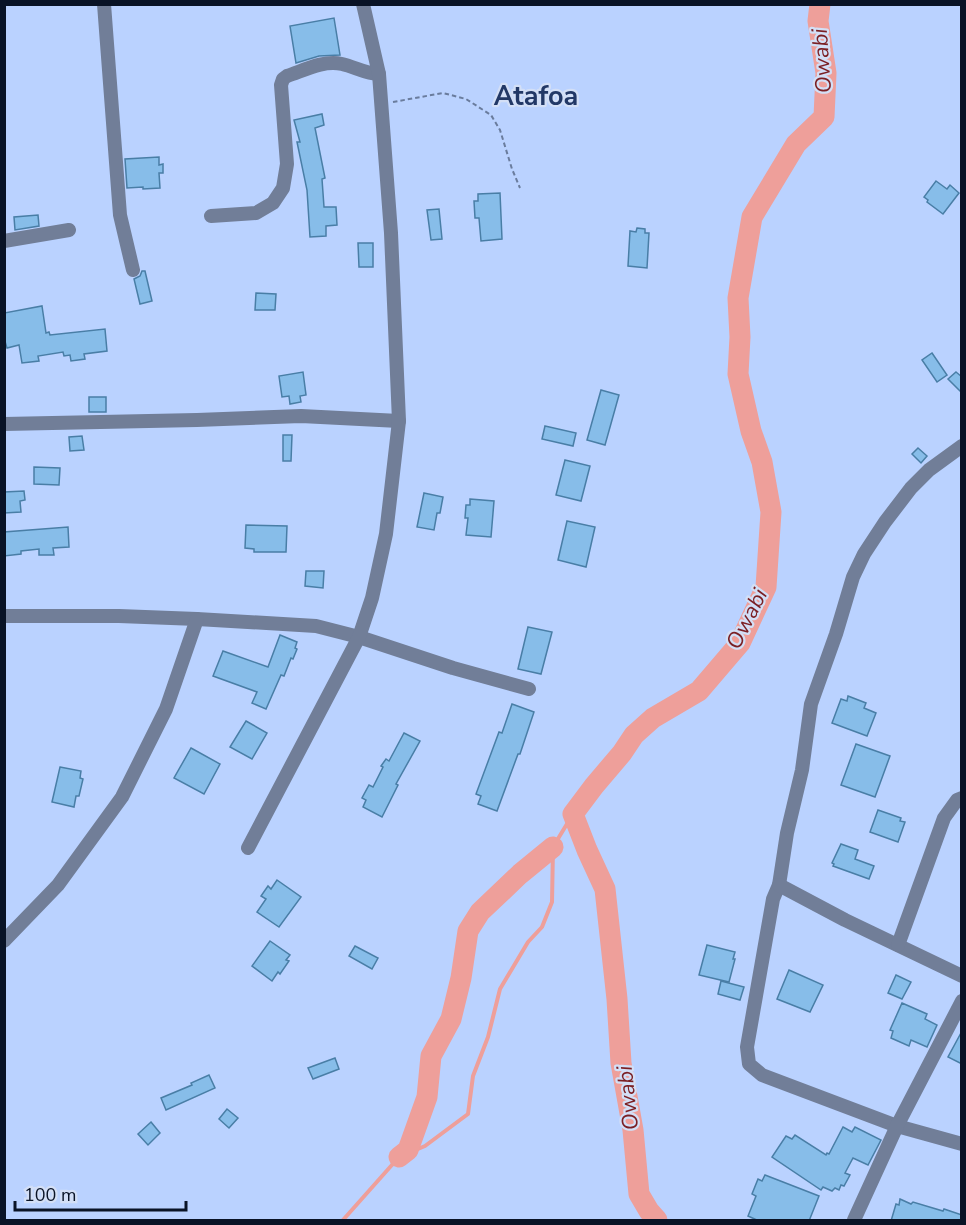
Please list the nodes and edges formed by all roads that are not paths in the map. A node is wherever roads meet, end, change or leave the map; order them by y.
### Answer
1 (104, 4) edge
2 (363, 4) edge
3 (379, 74) junction
4 (211, 216) dead end
5 (69, 230) dead end
6 (4, 241) edge
7 (133, 270) dead end
8 (399, 421) junction
9 (4, 424) edge
10 (962, 446) edge
11 (4, 616) edge
12 (197, 619) junction
13 (359, 637) junction
14 (529, 689) dead end
15 (962, 798) edge
16 (248, 848) dead end
17 (779, 885) junction
18 (4, 941) edge
19 (898, 945) junction
20 (962, 975) edge
21 (962, 1001) edge
22 (897, 1126) junction
23 (962, 1144) edge
24 (854, 1221) edge

1 - 7 street
2 - 3 street
3 - 4 street
3 - 8 street
5 - 6 street
8 - 9 street
8 - 13 street
10 - 17 street
11 - 12 street
12 - 13 street
12 - 18 street
13 - 14 street
13 - 16 street
15 - 19 street
17 - 19 street
17 - 22 street
19 - 20 street
21 - 22 street
22 - 23 street
22 - 24 street

